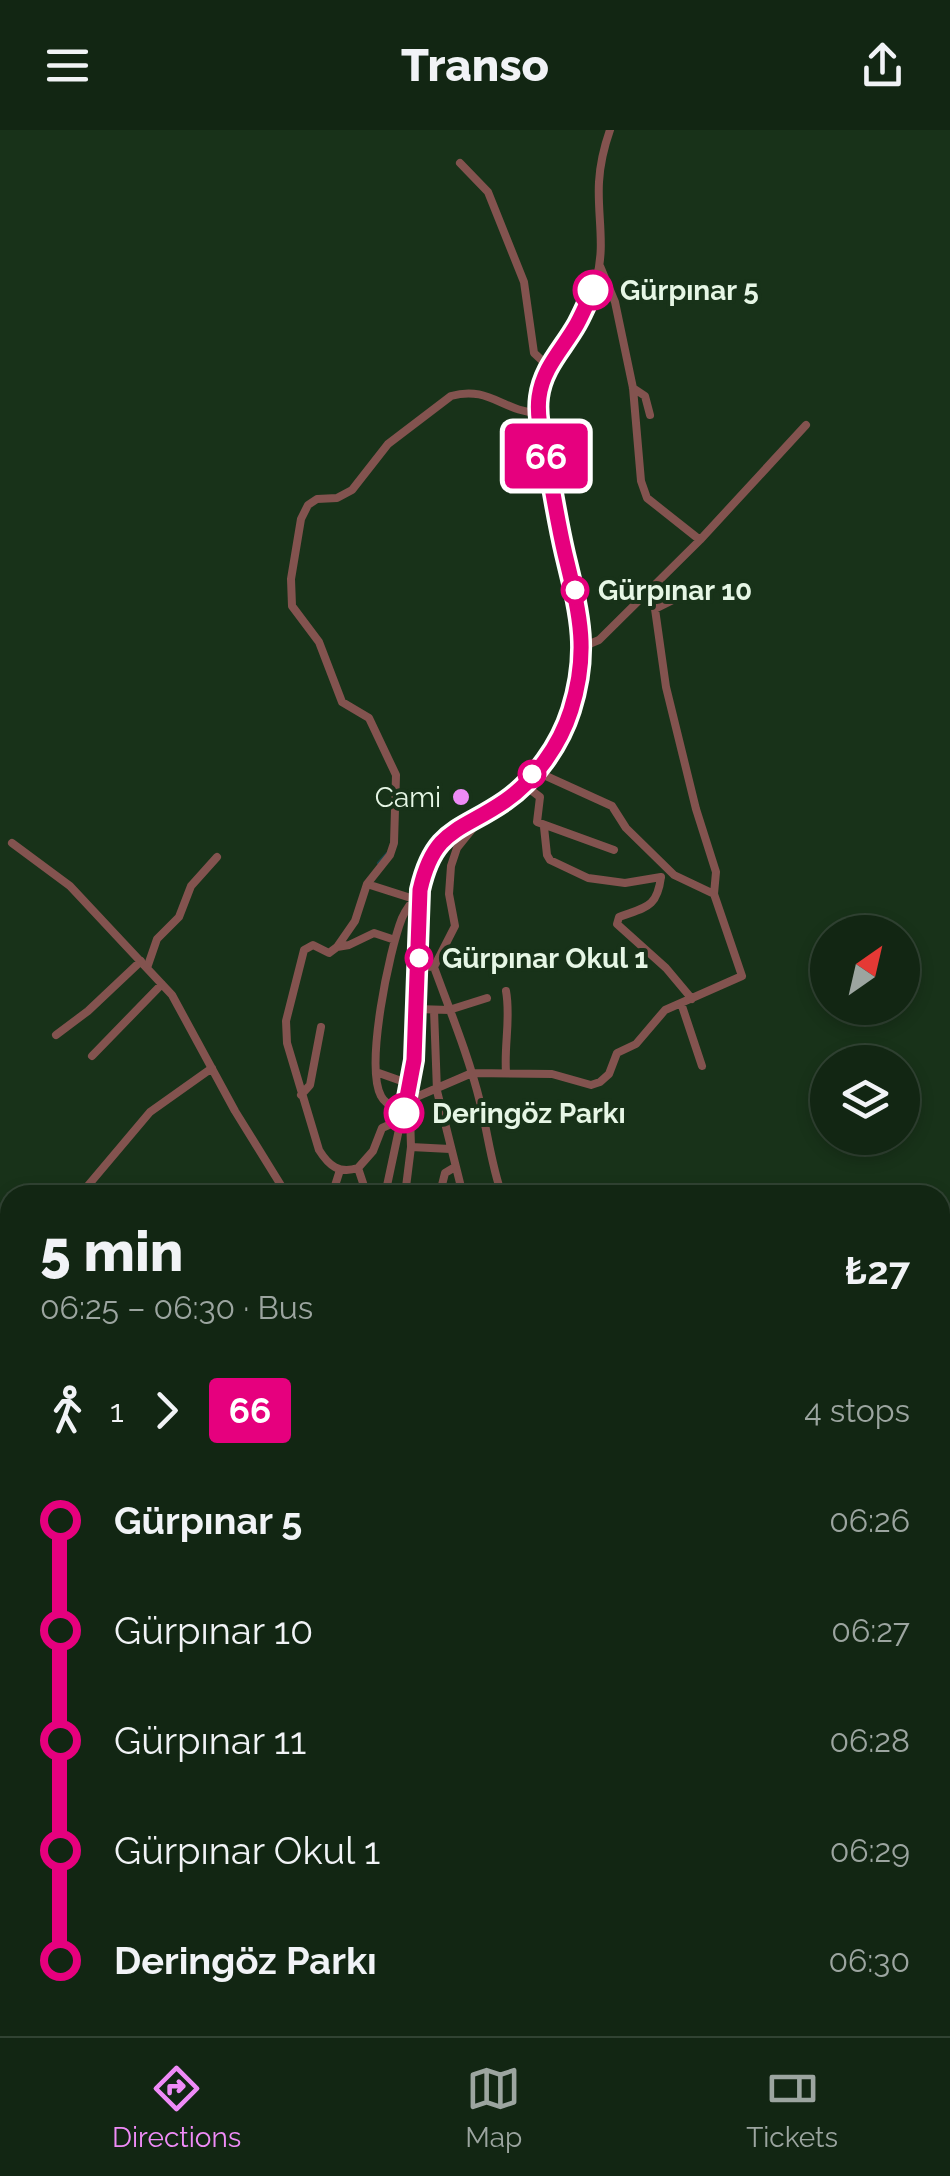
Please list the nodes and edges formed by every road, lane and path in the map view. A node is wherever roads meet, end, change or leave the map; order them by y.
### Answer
1 (610, 130) edge
2 (460, 163) dead end
3 (600, 266) junction
4 (548, 366) junction
5 (633, 388) junction
6 (539, 413) junction
7 (650, 415) dead end
8 (806, 425) dead end
9 (700, 540) junction
10 (646, 590) junction
11 (691, 591) dead end
12 (655, 609) junction
13 (582, 647) junction
14 (535, 771) junction
15 (522, 784) junction
16 (486, 811) junction
17 (544, 827) junction
18 (12, 843) dead end
19 (614, 850) dead end
20 (217, 857) dead end
21 (674, 875) junction
22 (661, 877) junction
23 (367, 884) junction
24 (714, 894) junction
25 (417, 896) junction
26 (395, 940) junction
27 (337, 946) junction
28 (144, 964) junction
29 (418, 966) junction
30 (434, 967) junction
31 (162, 984) junction
32 (506, 991) dead end
33 (487, 998) dead end
34 (692, 999) junction
35 (681, 1003) junction
36 (417, 1009) junction
37 (434, 1010) junction
38 (449, 1010) junction
39 (321, 1028) dead end
40 (56, 1035) dead end
41 (92, 1056) dead end
42 (702, 1066) dead end
43 (212, 1068) junction
44 (376, 1072) junction
45 (506, 1072) junction
46 (472, 1073) junction
47 (410, 1084) junction
48 (436, 1090) junction
49 (300, 1095) junction
50 (404, 1107) junction
51 (410, 1146) junction
52 (450, 1149) junction
53 (456, 1167) junction
54 (358, 1168) junction
55 (340, 1170) junction
56 (88, 1185) edge
57 (281, 1185) edge
58 (335, 1185) edge
59 (364, 1185) edge
60 (388, 1185) edge
61 (407, 1185) edge
62 (442, 1185) edge
63 (460, 1185) edge
64 (499, 1185) edge

1 - 3 street
2 - 4 street
3 - 4 street
3 - 5 street
4 - 6 street
5 - 7 street
5 - 9 street
6 - 13 street
6 - 23 street
8 - 9 street
9 - 10 street
10 - 12 street
10 - 13 street
11 - 12 street
12 - 24 street
13 - 14 street
14 - 15 street
14 - 21 street
15 - 16 street
15 - 17 street
16 - 25 street
16 - 30 street
17 - 19 street
17 - 22 street
18 - 28 street
20 - 28 street
21 - 22 street
21 - 24 street
22 - 34 street
23 - 25 street
23 - 27 street
24 - 34 street
25 - 26 street
25 - 29 street
26 - 27 street
26 - 44 street
27 - 49 street
28 - 31 street
28 - 40 street
29 - 30 street
29 - 36 street
30 - 38 street
31 - 41 street
31 - 43 street
32 - 45 street
33 - 38 street
34 - 35 street
35 - 42 street
35 - 45 street
36 - 37 street
36 - 47 street
37 - 38 street
37 - 48 street
38 - 46 street
39 - 49 street
43 - 56 street
43 - 57 street
44 - 47 street
44 - 50 street
45 - 46 street
46 - 48 street
46 - 64 street
47 - 50 street
48 - 50 street
48 - 52 street
49 - 55 street
50 - 51 street
50 - 54 street
50 - 60 street
51 - 52 street
51 - 61 street
52 - 53 street
53 - 62 street
53 - 63 street
54 - 55 street
54 - 59 street
55 - 58 street

